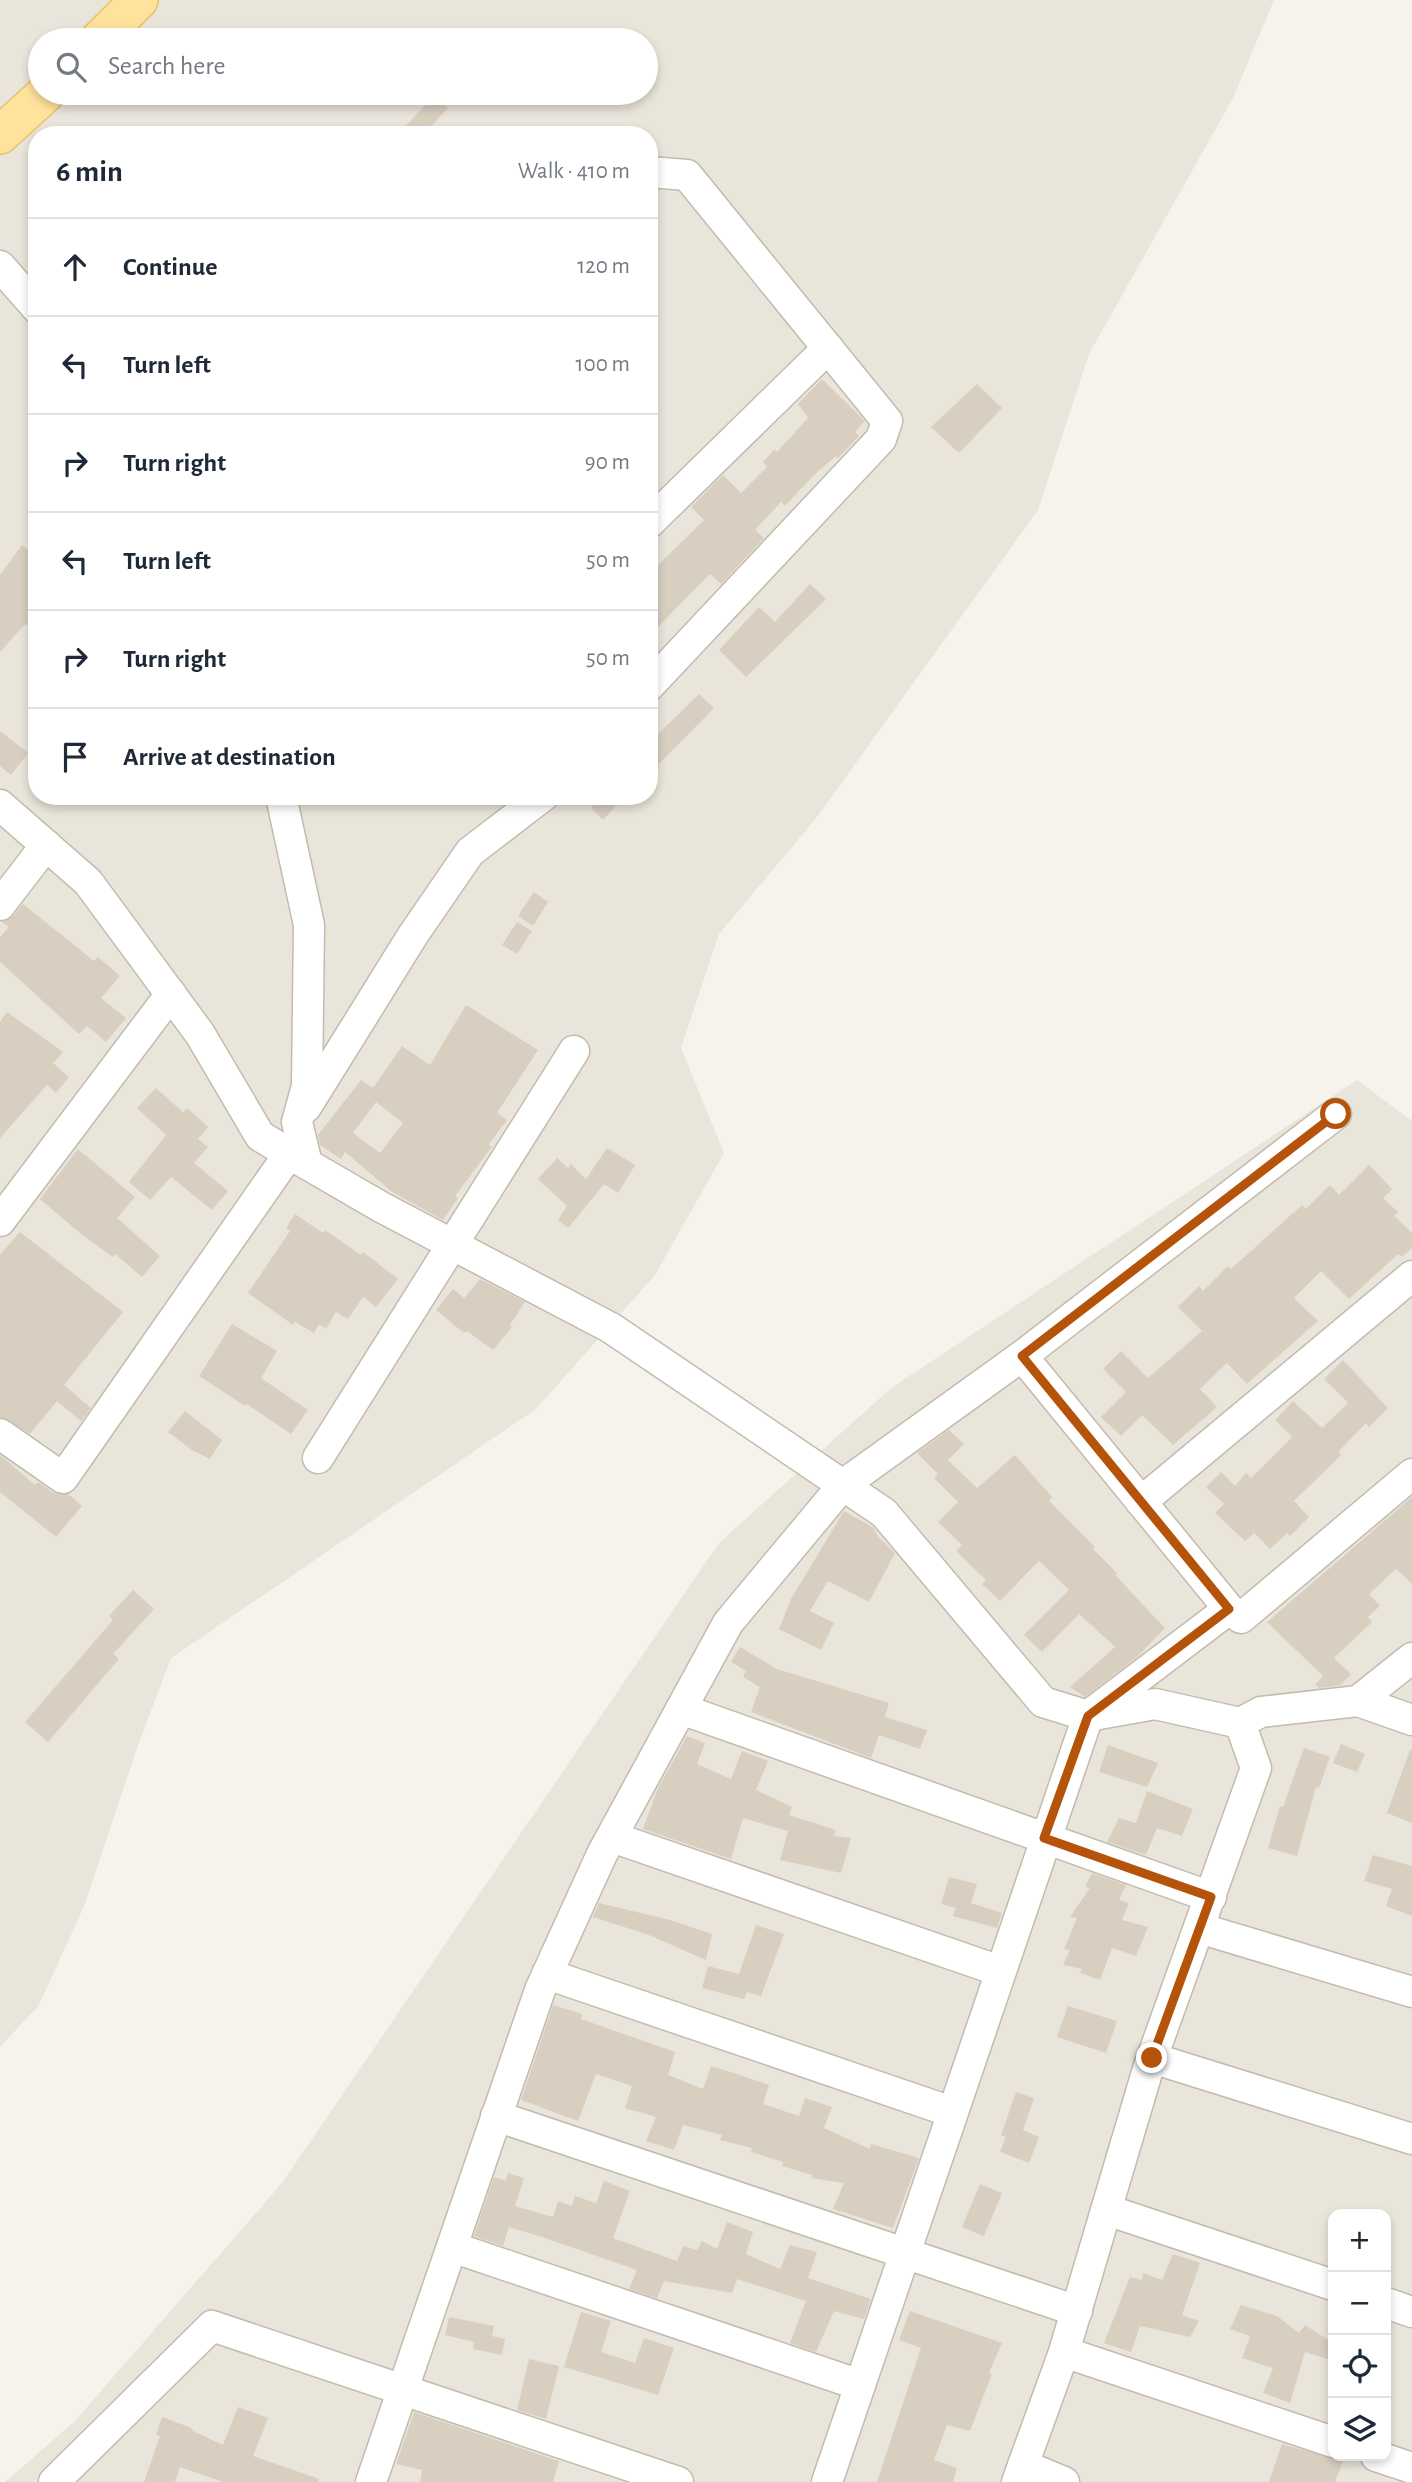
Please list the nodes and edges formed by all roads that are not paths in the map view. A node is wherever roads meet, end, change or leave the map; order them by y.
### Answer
1 (139, 0) edge
2 (111, 28) edge
3 (33, 105) edge
4 (0, 135) edge
5 (658, 173) edge
6 (0, 266) edge
7 (28, 298) edge
8 (828, 348) junction
9 (658, 514) edge
10 (658, 676) edge
11 (0, 805) edge
12 (283, 805) edge
13 (531, 805) edge
14 (46, 845) junction
15 (0, 905) edge
16 (171, 994) junction
17 (574, 1051) dead end
18 (1336, 1114) dead end
19 (297, 1122) junction
20 (298, 1159) junction
21 (0, 1221) edge
22 (452, 1244) junction
23 (1412, 1276) edge
24 (1022, 1356) junction
25 (0, 1434) edge
26 (318, 1458) dead end
27 (1412, 1474) edge
28 (843, 1485) junction
29 (1141, 1502) junction
30 (1229, 1609) junction
31 (1412, 1658) edge
32 (1358, 1701) junction
33 (681, 1709) junction
34 (1088, 1716) junction
35 (1412, 1720) edge
36 (1240, 1723) junction
37 (612, 1837) junction
38 (1044, 1838) junction
39 (1211, 1897) junction
40 (1199, 1928) junction
41 (1000, 1971) junction
42 (547, 1974) junction
43 (1412, 1992) edge
44 (1152, 2058) junction
45 (952, 2112) junction
46 (496, 2116) junction
47 (1412, 2139) edge
48 (1107, 2210) junction
49 (452, 2247) junction
50 (905, 2253) junction
51 (1328, 2284) edge
52 (1391, 2305) edge
53 (1077, 2311) junction
54 (1412, 2312) edge
55 (1065, 2353) junction
56 (860, 2385) junction
57 (402, 2390) junction
58 (1328, 2440) edge
59 (1391, 2461) edge
60 (1412, 2468) edge
61 (1020, 2474) edge
62 (54, 2482) edge
63 (371, 2482) edge
64 (678, 2482) edge
65 (827, 2482) edge
66 (1064, 2482) edge

1 - 2 main road
3 - 4 main road
5 - 8 street
6 - 7 street
8 - 9 street
8 - 10 street
11 - 14 street
12 - 19 street
13 - 19 street
14 - 15 street
14 - 16 street
16 - 20 street
16 - 21 street
17 - 22 street
18 - 24 street
19 - 20 street
20 - 22 street
20 - 25 street
22 - 26 street
22 - 28 street
23 - 29 street
24 - 28 street
24 - 29 street
27 - 30 street
28 - 33 street
28 - 34 street
29 - 30 street
30 - 34 street
31 - 32 street
32 - 35 street
32 - 36 street
33 - 37 street
33 - 38 street
34 - 36 street
34 - 38 street
36 - 39 street
37 - 41 street
37 - 42 street
38 - 39 street
38 - 41 street
39 - 40 street
40 - 43 street
40 - 44 street
41 - 45 street
42 - 45 street
42 - 46 street
44 - 47 street
44 - 48 street
45 - 50 street
46 - 49 street
46 - 50 street
48 - 51 street
48 - 53 street
49 - 56 street
49 - 57 street
50 - 53 street
50 - 56 street
52 - 54 street
53 - 55 street
55 - 58 street
55 - 61 street
56 - 65 street
57 - 62 street
57 - 63 street
57 - 64 street
59 - 60 street
61 - 66 street

